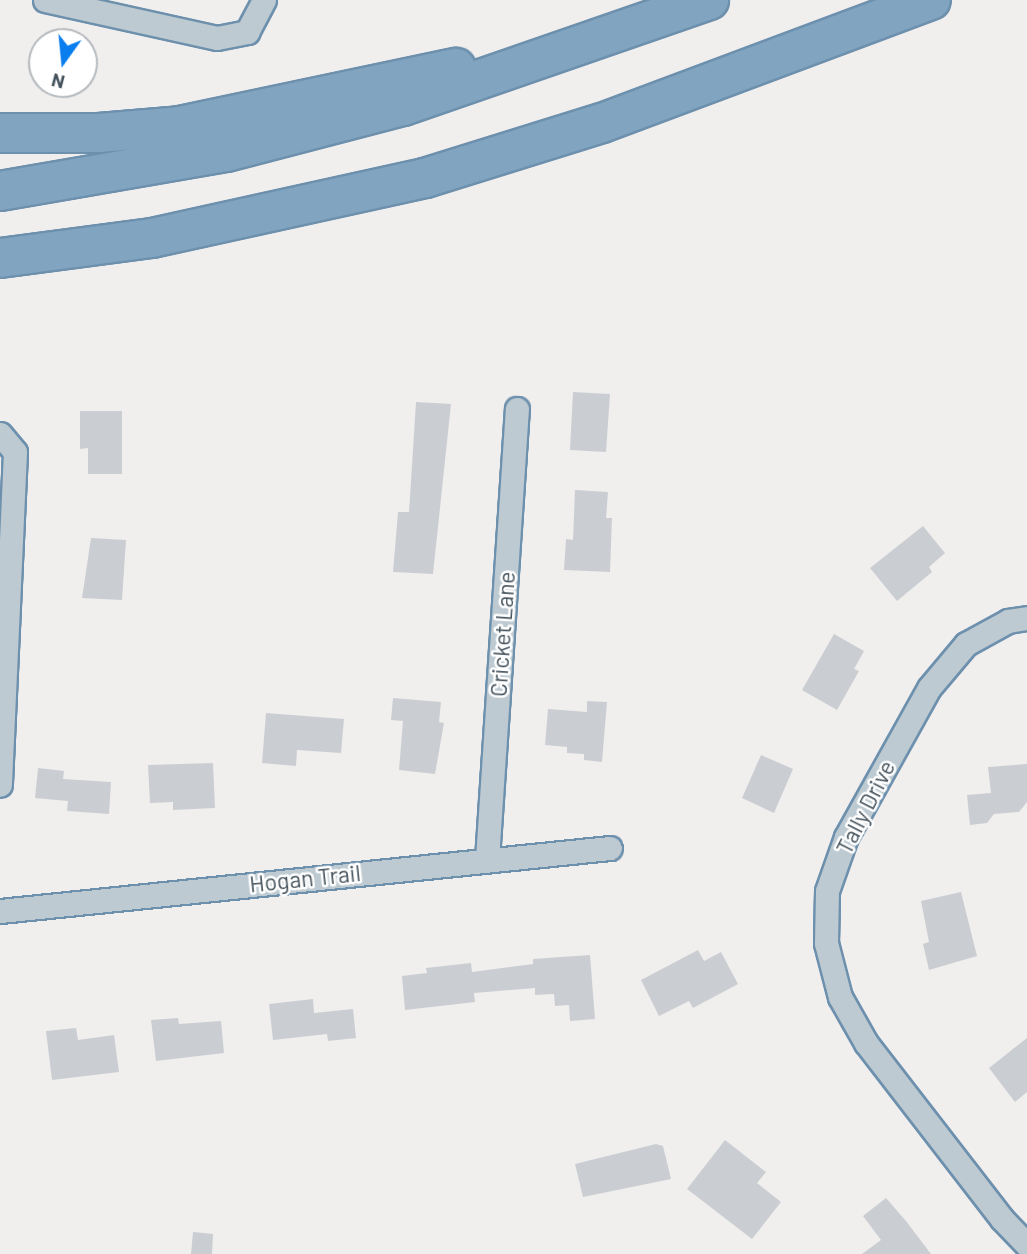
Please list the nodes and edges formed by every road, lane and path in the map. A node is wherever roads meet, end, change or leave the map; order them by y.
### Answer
1 (45, 0) edge
2 (264, 0) edge
3 (709, 0) edge
4 (931, 0) edge
5 (579, 48) junction
6 (0, 133) edge
7 (0, 191) edge
8 (245, 220) junction
9 (0, 258) edge
10 (0, 285) edge
11 (517, 409) dead end
12 (0, 434) edge
13 (6, 502) edge
14 (1027, 618) edge
15 (0, 785) edge
16 (610, 848) dead end
17 (487, 859) junction
18 (0, 911) edge
19 (1027, 1245) edge

1 - 2 street
3 - 5 highway
4 - 8 highway
5 - 6 highway
5 - 7 highway
8 - 9 highway
8 - 10 highway
11 - 17 street, Cricket Lane
12 - 13 street
13 - 15 street
14 - 19 street, Tally Drive
16 - 17 street, Hogan Trail
17 - 18 street, Hogan Trail

